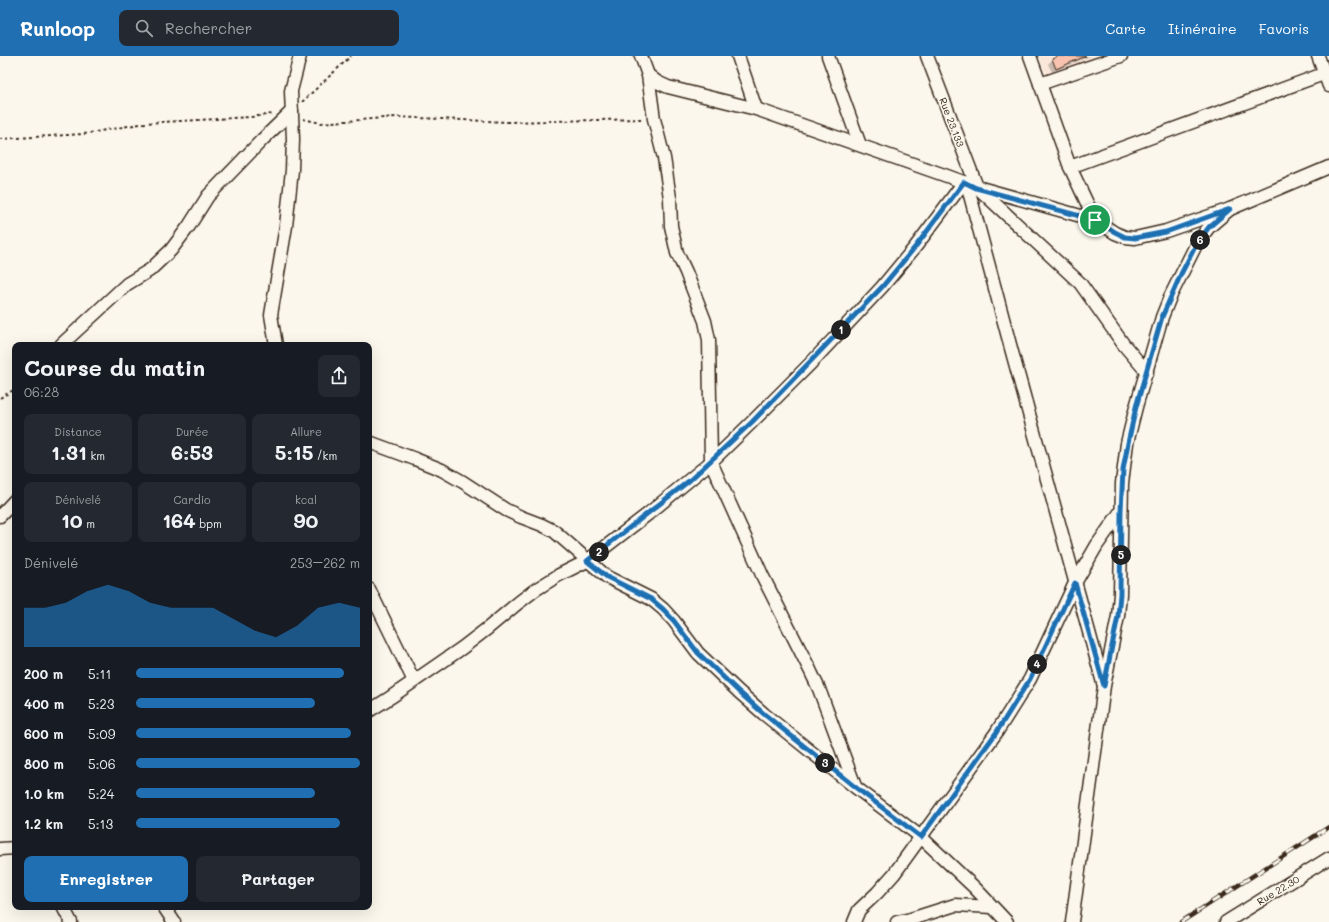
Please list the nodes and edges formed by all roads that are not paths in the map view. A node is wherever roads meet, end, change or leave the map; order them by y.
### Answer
1 (300, 56) edge
2 (641, 56) edge
3 (738, 56) edge
4 (828, 56) edge
5 (927, 56) edge
6 (1030, 56) edge
7 (1121, 56) edge
8 (1318, 56) edge
9 (1327, 73) edge
10 (648, 75) junction
11 (1040, 84) junction
12 (1329, 86) edge
13 (756, 109) junction
14 (292, 111) junction
15 (860, 145) junction
16 (1070, 167) junction
17 (1329, 167) edge
18 (969, 184) junction
19 (1230, 209) junction
20 (1095, 220) junction
21 (64, 342) edge
22 (276, 342) edge
23 (1147, 372) junction
24 (372, 443) edge
25 (711, 462) junction
26 (12, 503) edge
27 (1121, 511) junction
28 (0, 516) edge
29 (587, 561) junction
30 (1075, 583) junction
31 (372, 595) edge
32 (414, 681) junction
33 (1104, 686) junction
34 (372, 709) edge
35 (855, 787) junction
36 (921, 837) junction
37 (12, 848) edge
38 (0, 849) edge
39 (1329, 858) edge
40 (992, 907) junction
41 (65, 910) edge
42 (166, 910) edge
43 (71, 922) edge
44 (174, 922) edge
45 (854, 922) edge
46 (897, 922) edge
47 (1007, 922) edge
48 (1072, 922) edge
49 (1226, 922) edge

1 - 14 street
2 - 10 street
3 - 13 street
4 - 15 street
5 - 18 street, Rue 23.133
6 - 11 street
7 - 11 street
8 - 9 street
9 - 12 street
9 - 16 street
10 - 13 street
10 - 25 street
11 - 16 street
13 - 15 street
14 - 21 street
14 - 22 street
15 - 18 street
16 - 20 street
17 - 19 street
18 - 20 street
18 - 23 street
18 - 25 street
18 - 30 street, Rue 23.133
19 - 20 street
19 - 23 street
23 - 27 street
24 - 29 street
25 - 29 street
25 - 35 street
26 - 28 street
27 - 30 street
27 - 33 street
29 - 32 street
29 - 35 street
30 - 33 street, Rue 23.133
30 - 36 street
31 - 32 street
32 - 34 street
33 - 48 street
35 - 36 street
36 - 40 street
36 - 45 street
37 - 38 street
39 - 49 street, Rue 22.30
40 - 46 street
40 - 47 street
41 - 43 street
42 - 44 street

